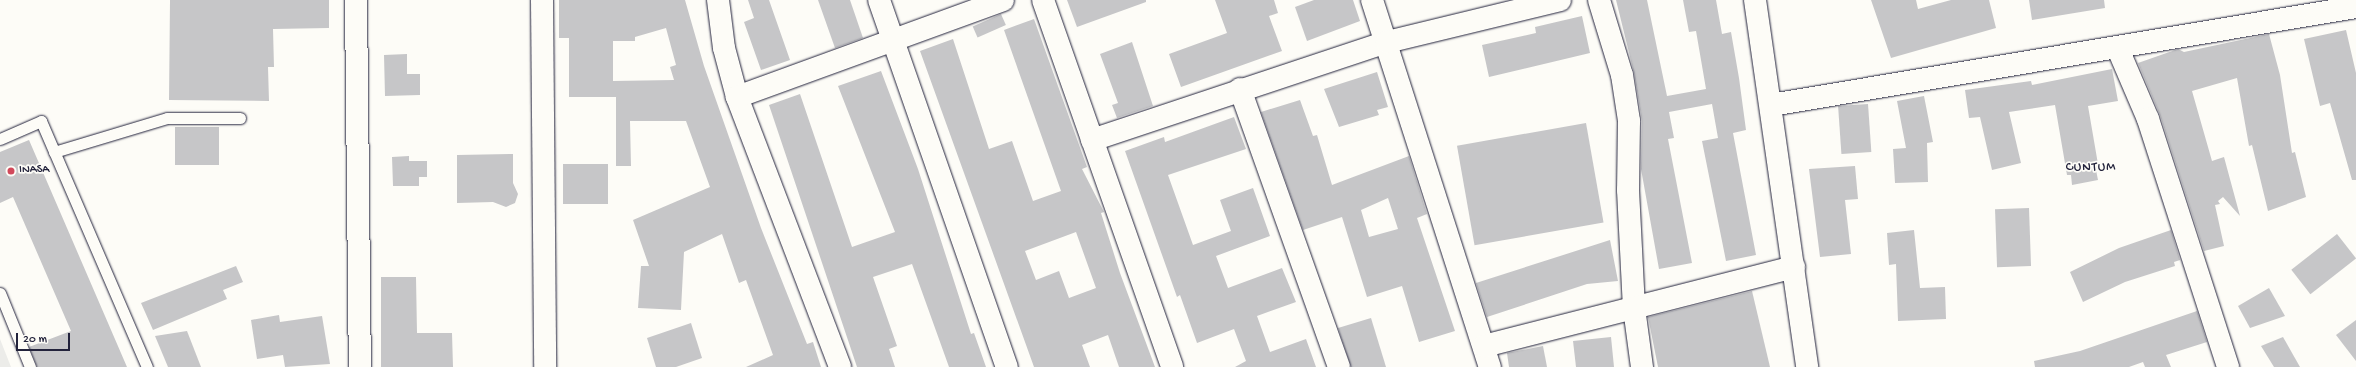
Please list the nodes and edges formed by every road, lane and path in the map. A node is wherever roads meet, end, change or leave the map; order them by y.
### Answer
1 (356, 0) edge
2 (542, 0) edge
3 (718, 0) edge
4 (879, 0) edge
5 (1003, 0) edge
6 (1043, 0) edge
7 (1372, 0) edge
8 (1560, 0) edge
9 (1599, 0) edge
10 (1755, 0) edge
11 (2356, 8) edge
12 (890, 40) junction
13 (1387, 42) junction
14 (2118, 49) junction
15 (1240, 90) junction
16 (737, 97) junction
17 (1771, 105) junction
18 (240, 118) dead end
19 (0, 139) edge
20 (1092, 140) junction
21 (54, 152) junction
22 (1794, 266) junction
23 (0, 293) edge
24 (1634, 308) junction
25 (1484, 346) junction
26 (30, 367) edge
27 (147, 367) edge
28 (360, 367) edge
29 (545, 367) edge
30 (840, 367) edge
31 (1007, 367) edge
32 (1172, 367) edge
33 (1339, 367) edge
34 (1490, 367) edge
35 (1642, 367) edge
36 (1807, 367) edge
37 (2228, 367) edge

1 - 28 street
2 - 29 street
3 - 16 street
4 - 12 street
5 - 12 street
6 - 20 street
7 - 13 street
8 - 13 street
9 - 24 street
10 - 17 street
11 - 14 street
12 - 16 street
12 - 31 street
13 - 15 street
13 - 25 street
14 - 17 street
14 - 37 street
15 - 20 street
15 - 33 street
16 - 30 street
17 - 22 street
18 - 21 lane
19 - 21 lane
20 - 32 street
21 - 27 lane
22 - 24 street
22 - 36 street
23 - 26 lane
24 - 25 street
24 - 35 street
25 - 34 street

